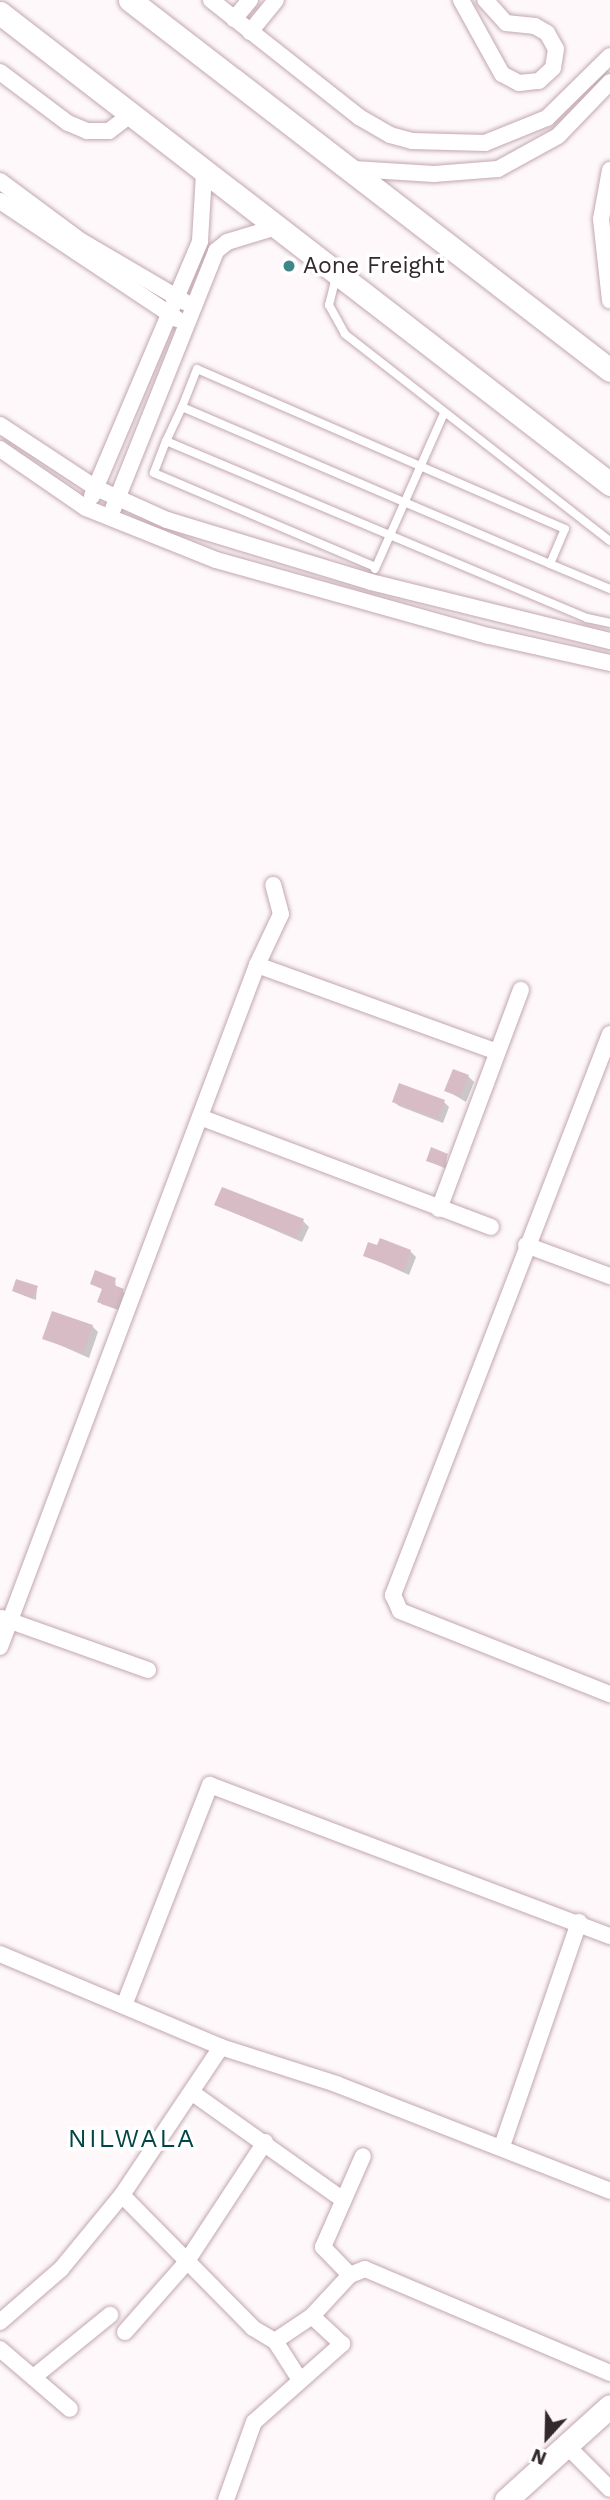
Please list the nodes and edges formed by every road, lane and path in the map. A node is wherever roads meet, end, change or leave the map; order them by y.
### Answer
1 (211, 0) edge
2 (250, 0) edge
3 (276, 0) edge
4 (461, 0) edge
5 (485, 0) edge
6 (136, 2) edge
7 (0, 13) edge
8 (234, 19) junction
9 (250, 32) junction
10 (610, 56) edge
11 (0, 72) edge
12 (610, 82) edge
13 (129, 116) junction
14 (354, 169) junction
15 (610, 170) edge
16 (204, 174) junction
17 (0, 181) edge
18 (0, 201) edge
19 (273, 228) junction
20 (336, 276) junction
21 (176, 297) junction
22 (610, 301) edge
23 (192, 305) junction
24 (168, 314) junction
25 (186, 323) junction
26 (610, 370) edge
27 (182, 407) junction
28 (444, 413) junction
29 (0, 425) edge
30 (166, 441) junction
31 (0, 449) edge
32 (420, 467) junction
33 (610, 484) edge
34 (96, 488) junction
35 (117, 499) junction
36 (404, 502) junction
37 (86, 508) junction
38 (576, 518) junction
39 (109, 519) junction
40 (565, 529) junction
41 (390, 534) junction
42 (610, 541) edge
43 (550, 564) junction
44 (373, 575) junction
45 (610, 589) edge
46 (610, 623) edge
47 (610, 641) edge
48 (610, 663) edge
49 (273, 885) dead end
50 (257, 965) junction
51 (521, 990) dead end
52 (610, 1034) edge
53 (497, 1052) junction
54 (200, 1117) junction
55 (439, 1209) junction
56 (491, 1227) dead end
57 (526, 1245) junction
58 (610, 1276) edge
59 (5, 1619) edge
60 (0, 1647) edge
61 (148, 1670) dead end
62 (610, 1694) edge
63 (579, 1922) junction
64 (610, 1936) edge
65 (0, 1954) edge
66 (125, 2003) junction
67 (221, 2047) junction
68 (194, 2094) junction
69 (265, 2142) junction
70 (502, 2146) junction
71 (363, 2156) dead end
72 (610, 2191) edge
73 (122, 2195) junction
74 (342, 2199) junction
75 (185, 2264) junction
76 (350, 2274) junction
77 (7, 2304) edge
78 (110, 2315) dead end
79 (312, 2316) junction
80 (0, 2322) edge
81 (125, 2332) dead end
82 (275, 2341) junction
83 (0, 2349) edge
84 (610, 2373) edge
85 (35, 2376) junction
86 (300, 2380) junction
87 (610, 2406) edge
88 (70, 2409) dead end
89 (568, 2447) junction
90 (610, 2489) edge
91 (226, 2500) edge
92 (506, 2500) edge

1 - 8 street
2 - 8 street
3 - 9 street
4 - 5 street
6 - 14 main road
7 - 13 main road
8 - 9 street
9 - 10 street
11 - 13 street
12 - 14 street
13 - 16 main road
14 - 26 main road
15 - 22 street
16 - 19 main road
16 - 21 street
17 - 21 street
18 - 24 street
19 - 20 main road
19 - 23 street
20 - 28 lane
20 - 33 main road
21 - 23 street
21 - 24 street
23 - 25 street
24 - 25 street
24 - 34 street
25 - 35 street
27 - 30 lane
27 - 32 lane
27 - 36 lane
28 - 32 lane
28 - 38 lane
29 - 34 street
30 - 41 lane
30 - 44 lane
31 - 37 street
32 - 36 lane
32 - 40 lane
34 - 35 street
34 - 37 street
35 - 39 street
35 - 44 street
36 - 41 lane
36 - 43 lane
37 - 39 street
38 - 40 lane
38 - 42 lane
39 - 48 street
40 - 43 lane
41 - 44 lane
41 - 46 lane
43 - 45 lane
44 - 47 street
49 - 50 street
50 - 53 street
50 - 54 street
51 - 53 street
52 - 57 street
53 - 55 street
54 - 55 street
54 - 59 street
55 - 56 street
57 - 58 street
57 - 62 street
59 - 60 street
59 - 61 street
63 - 64 street
63 - 66 street
63 - 70 street
65 - 66 street
66 - 67 street
67 - 68 street
67 - 70 street
68 - 69 street
68 - 73 street
69 - 74 street
69 - 75 street
70 - 72 street
71 - 74 street
73 - 75 street
73 - 77 street
74 - 76 street
75 - 81 street
75 - 82 street
76 - 79 street
76 - 84 street
77 - 80 street
78 - 85 street
79 - 82 street
79 - 86 street
82 - 86 street
83 - 85 street
85 - 88 street
86 - 91 street
87 - 89 main road
89 - 90 street
89 - 92 main road

